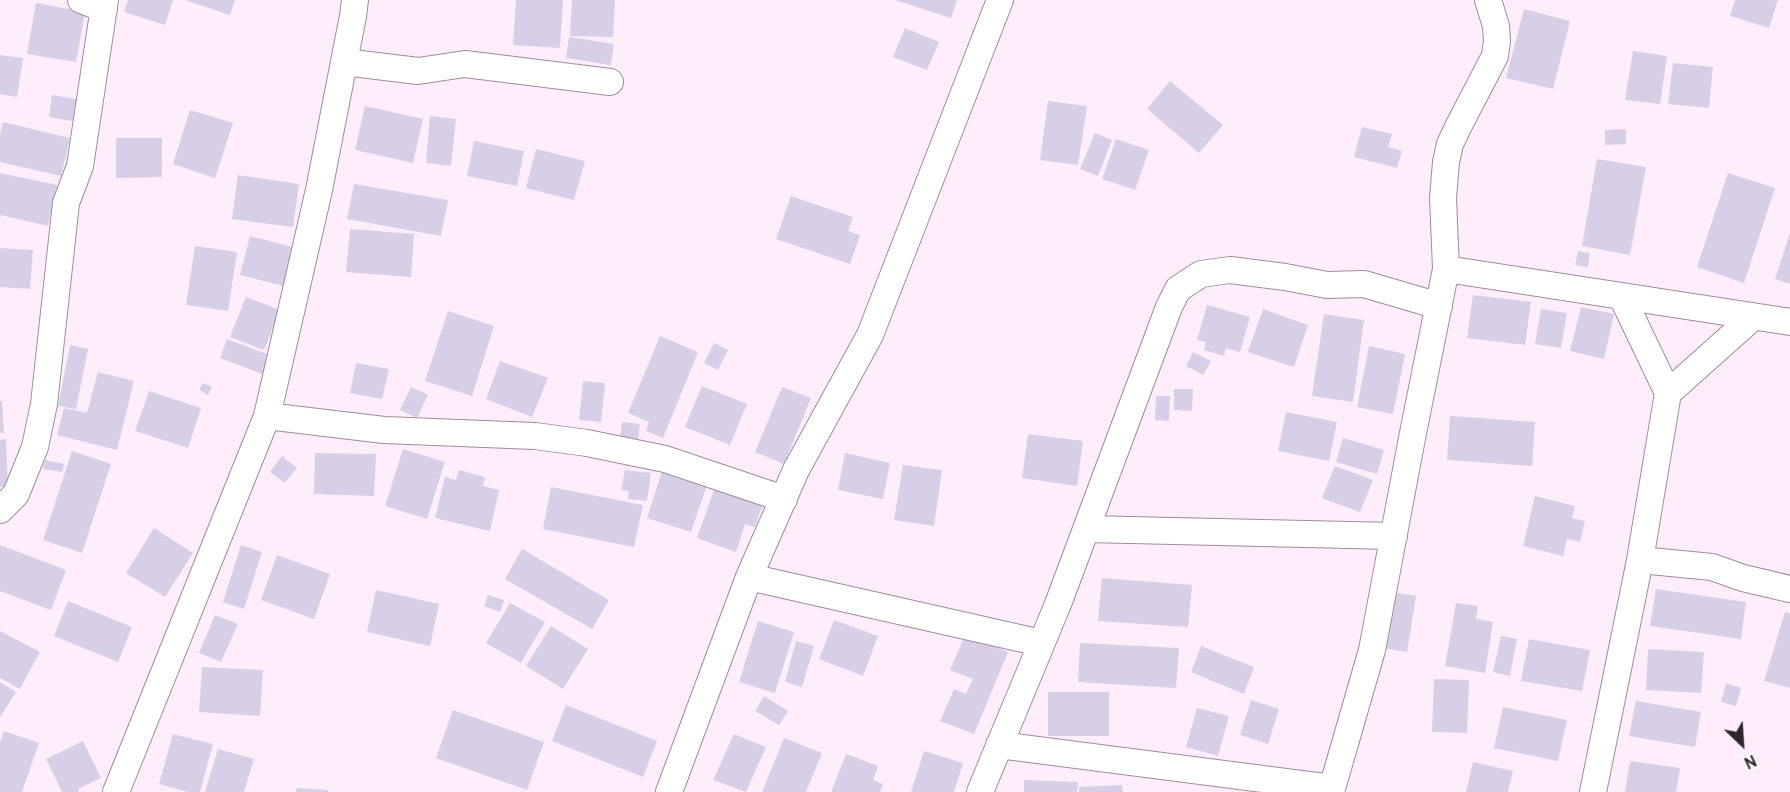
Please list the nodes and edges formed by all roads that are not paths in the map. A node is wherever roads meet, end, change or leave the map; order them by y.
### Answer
1 (355, 0) edge
2 (1000, 0) edge
3 (1488, 0) edge
4 (97, 3) edge
5 (344, 62) junction
6 (610, 82) dead end
7 (1446, 269) junction
8 (1622, 297) junction
9 (1439, 306) junction
10 (1753, 318) junction
11 (1790, 322) edge
12 (1668, 393) junction
13 (267, 416) junction
14 (784, 499) junction
15 (0, 510) edge
16 (1086, 529) junction
17 (1394, 536) junction
18 (1640, 560) junction
19 (749, 577) junction
20 (1790, 589) edge
21 (1041, 643) junction
22 (999, 744) junction
23 (1332, 790) edge
24 (116, 792) edge
25 (669, 792) edge
26 (980, 792) edge
27 (1593, 792) edge

1 - 5 street
2 - 14 street
3 - 7 street
4 - 15 street
5 - 6 street
5 - 13 street
7 - 8 street
7 - 9 street
8 - 10 street
8 - 12 street
9 - 16 street
9 - 17 street
10 - 11 street
10 - 12 street
12 - 18 street
13 - 14 street
13 - 24 street
14 - 19 street
16 - 17 street
16 - 21 street
17 - 23 street
18 - 20 street
18 - 27 street
19 - 21 street
19 - 25 street
21 - 22 street
22 - 23 street
22 - 26 street

